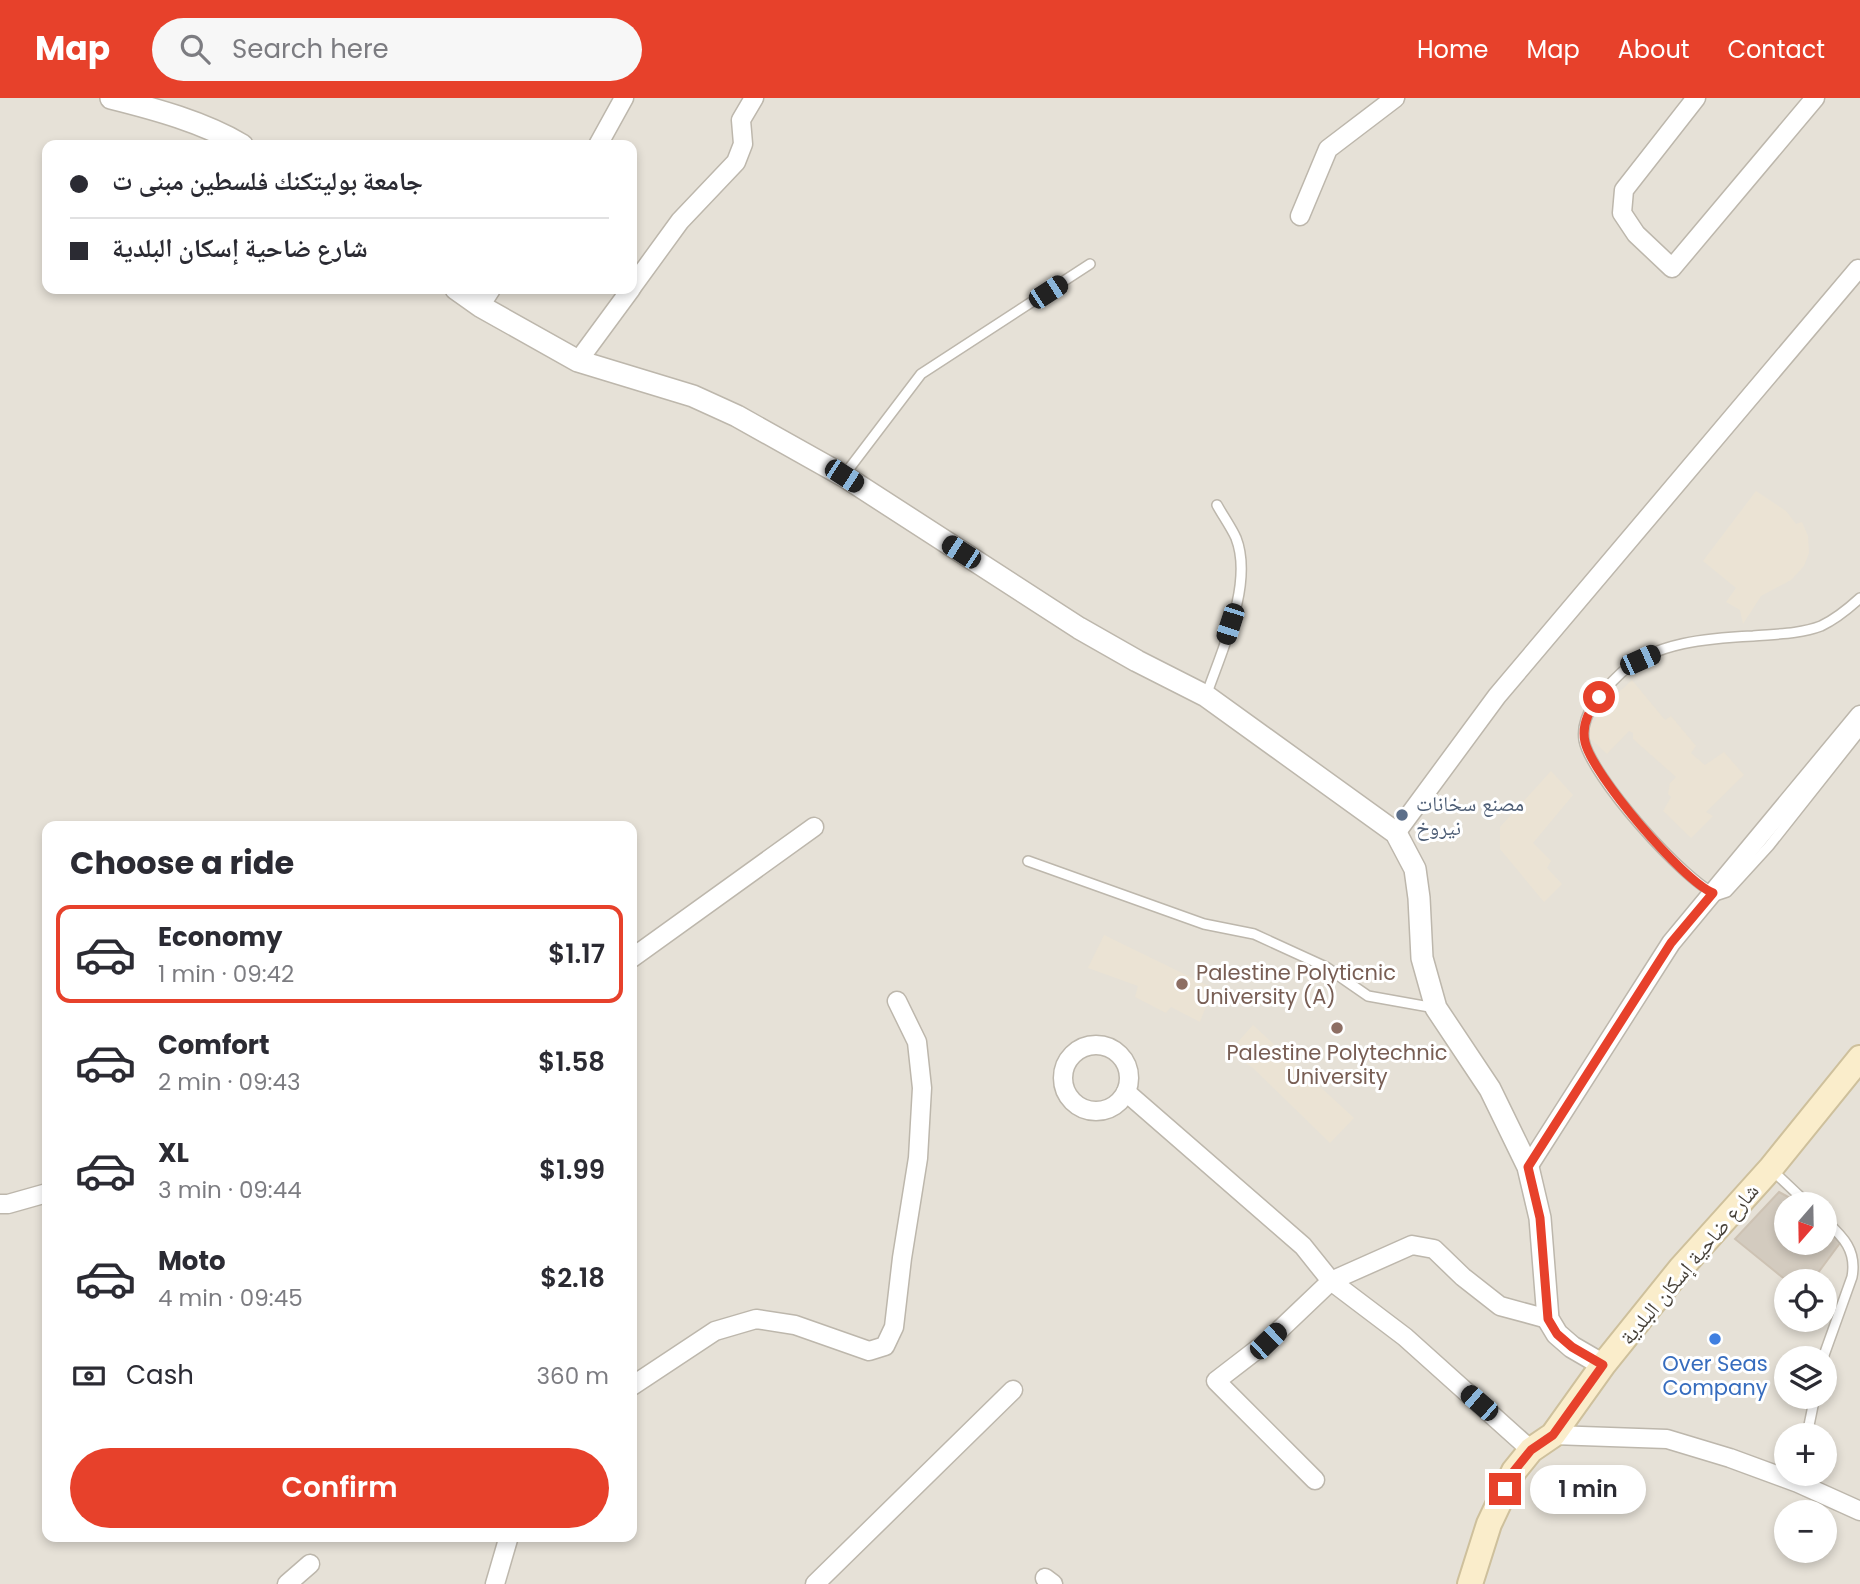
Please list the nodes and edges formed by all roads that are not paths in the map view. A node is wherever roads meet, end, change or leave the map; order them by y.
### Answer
1 (111, 98) edge
2 (624, 98) edge
3 (754, 98) edge
4 (1395, 98) edge
5 (1696, 98) edge
6 (1815, 98) edge
7 (233, 140) edge
8 (601, 140) edge
9 (1300, 216) dead end
10 (1090, 264) dead end
11 (1858, 269) dead end
12 (637, 280) edge
13 (627, 294) edge
14 (486, 298) edge
15 (578, 361) junction
16 (844, 476) junction
17 (1217, 505) dead end
18 (1860, 598) edge
19 (1206, 696) junction
20 (1860, 715) edge
21 (1860, 732) edge
22 (814, 827) dead end
23 (1396, 833) junction
24 (1028, 861) dead end
25 (1713, 893) junction
26 (637, 954) edge
27 (897, 1001) dead end
28 (1436, 1008) junction
29 (1860, 1058) edge
30 (1126, 1092) dead end
31 (1528, 1167) junction
32 (1771, 1168) junction
33 (1796, 1192) edge
34 (42, 1194) edge
35 (0, 1204) edge
36 (1838, 1232) edge
37 (1331, 1281) junction
38 (1548, 1319) junction
39 (1827, 1346) edge
40 (1603, 1365) junction
41 (637, 1384) edge
42 (1013, 1390) dead end
43 (1553, 1435) junction
44 (1531, 1450) junction
45 (1774, 1471) edge
46 (1315, 1480) dead end
47 (1814, 1486) edge
48 (1860, 1511) edge
49 (507, 1542) edge
50 (310, 1564) dead end
51 (287, 1584) edge
52 (495, 1584) edge
53 (815, 1584) edge
54 (1470, 1584) edge

1 - 7 street
2 - 8 street
3 - 12 street
4 - 9 street
5 - 6 street
10 - 16 lane
11 - 23 street
13 - 15 street
14 - 15 street
15 - 16 street
16 - 19 street
17 - 19 lane
18 - 25 lane
19 - 23 street
20 - 25 street
21 - 25 lane
22 - 26 street
23 - 28 street
24 - 28 lane
25 - 31 street
27 - 41 street
28 - 31 street
29 - 32 main road, شارع ضاحية إسكان البلدية
30 - 37 street
31 - 38 street
32 - 33 lane
32 - 40 main road, شارع ضاحية إسكان البلدية
34 - 35 street
36 - 39 lane
37 - 38 street
37 - 44 street
37 - 46 street
38 - 40 street
40 - 43 main road, شارع ضاحية إسكان البلدية
42 - 53 street
43 - 44 main road, شارع ضاحية إسكان البلدية
43 - 45 street
44 - 54 main road, شارع ضاحية إسكان البلدية
47 - 48 street
49 - 52 street
50 - 51 street

